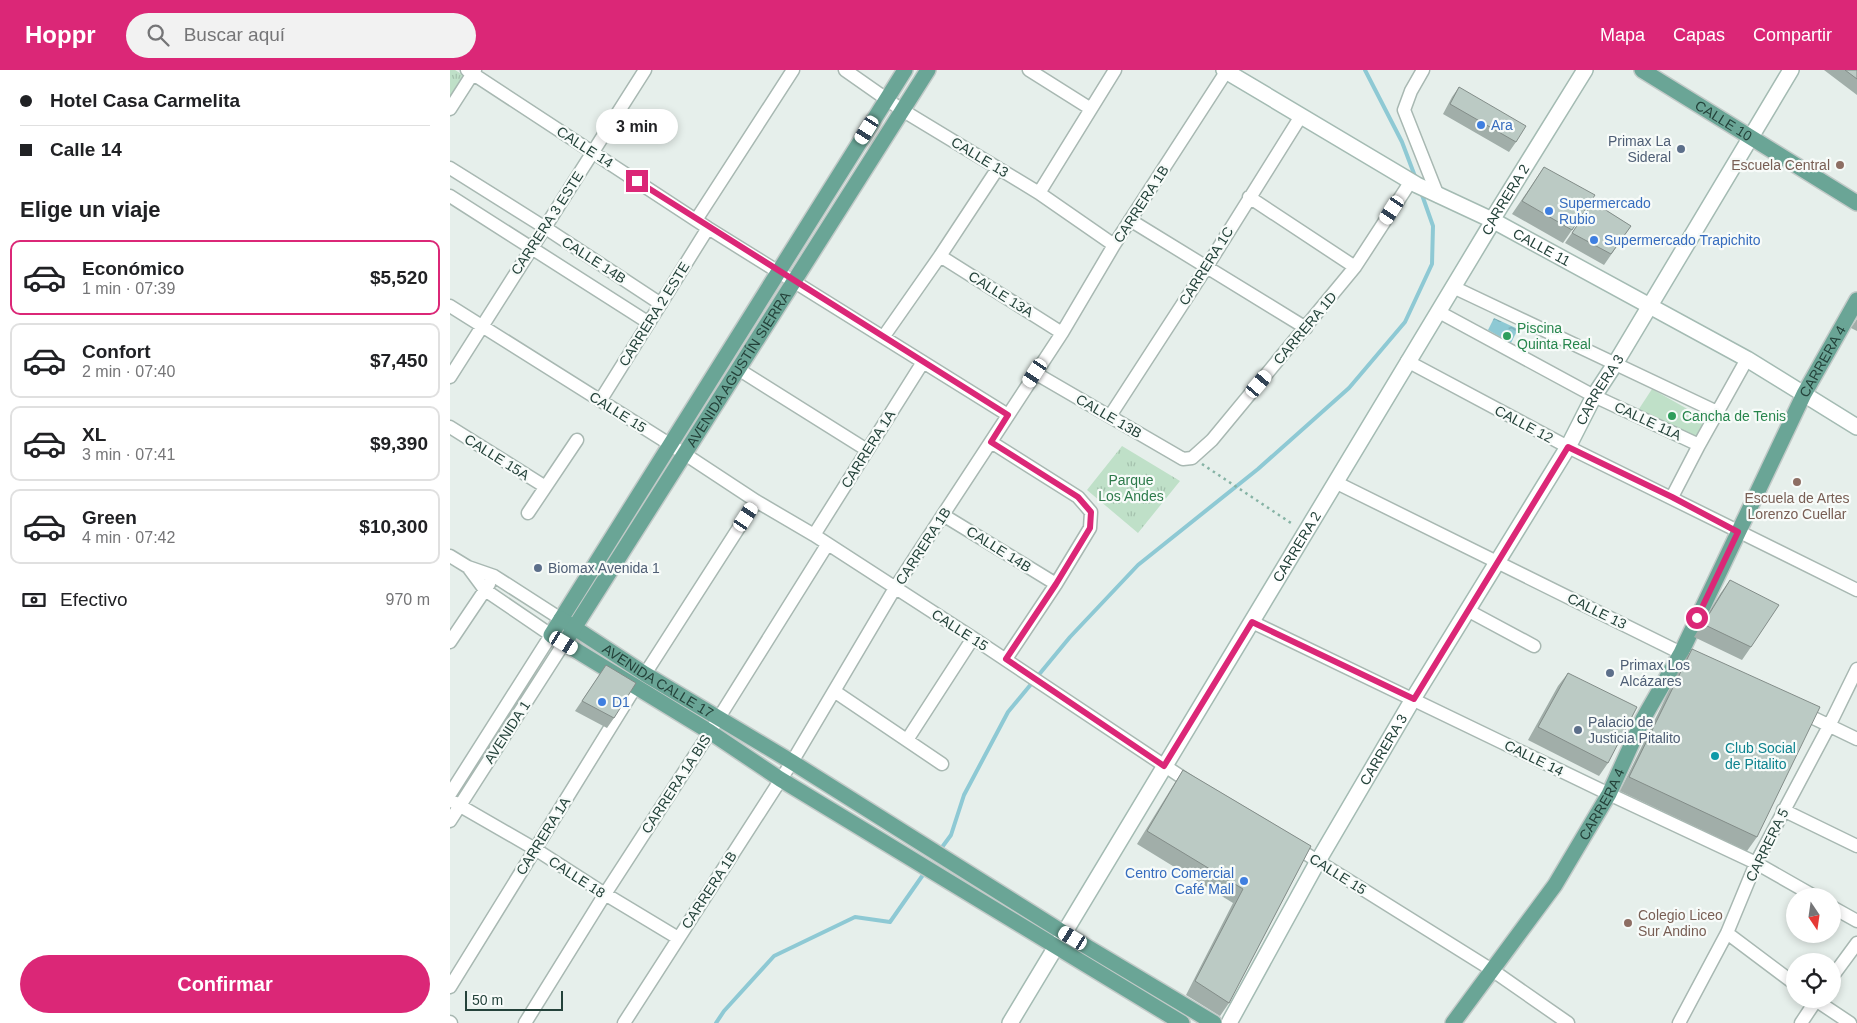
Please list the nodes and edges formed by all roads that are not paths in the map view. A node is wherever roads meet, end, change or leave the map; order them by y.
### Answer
1 (645, 70) edge
2 (793, 70) edge
3 (845, 70) edge
4 (905, 70) edge
5 (928, 70) edge
6 (1029, 70) edge
7 (1115, 70) edge
8 (1423, 70) edge
9 (1585, 70) edge
10 (1642, 70) edge
11 (1791, 70) edge
12 (472, 71) edge
13 (1225, 71) edge
14 (887, 99) junction
15 (450, 109) edge
16 (1091, 109) junction
17 (902, 110) junction
18 (1301, 116) junction
19 (1750, 137) junction
20 (593, 153) junction
21 (450, 168) edge
22 (998, 168) junction
23 (1414, 183) junction
24 (1038, 193) junction
25 (1435, 194) junction
26 (450, 196) edge
27 (1249, 197) junction
28 (1857, 203) edge
29 (696, 220) junction
30 (1130, 220) junction
31 (1492, 220) junction
32 (544, 227) junction
33 (708, 228) junction
34 (1114, 245) junction
35 (531, 248) junction
36 (940, 256) junction
37 (1355, 267) junction
38 (1206, 268) junction
39 (778, 271) junction
40 (795, 281) junction
41 (1453, 287) junction
42 (1857, 300) edge
43 (661, 304) junction
44 (450, 306) edge
45 (1650, 306) junction
46 (1439, 312) junction
47 (649, 323) junction
48 (482, 327) junction
49 (1306, 328) junction
50 (1062, 332) junction
51 (884, 336) junction
52 (1747, 359) junction
53 (1407, 361) junction
54 (923, 362) junction
55 (1615, 364) junction
56 (738, 369) junction
57 (1035, 373) junction
58 (450, 377) edge
59 (1804, 394) junction
60 (1594, 396) junction
61 (600, 401) junction
62 (1717, 412) junction
63 (1008, 415) junction
64 (1110, 416) junction
65 (450, 427) edge
66 (1857, 427) edge
67 (577, 440) dead end
68 (991, 442) junction
69 (671, 445) junction
70 (1699, 445) junction
71 (1568, 447) junction
72 (867, 450) junction
73 (685, 454) junction
74 (1188, 458) joint
75 (1337, 483) junction
76 (544, 486) junction
77 (1672, 497) junction
78 (756, 501) junction
79 (528, 513) dead end
80 (943, 515) junction
81 (1738, 532) junction
82 (814, 535) junction
83 (827, 545) junction
84 (450, 556) edge
85 (1498, 563) junction
86 (468, 567) junction
87 (494, 576) junction
88 (1056, 584) junction
89 (895, 588) junction
90 (485, 590) junction
91 (1857, 590) edge
92 (1467, 610) junction
93 (1252, 622) junction
94 (567, 623) junction
95 (973, 638) junction
96 (558, 639) junction
97 (450, 642) edge
98 (1534, 646) dead end
99 (1680, 652) junction
100 (1006, 659) junction
101 (1698, 661) edge
102 (1857, 669) edge
103 (641, 680) junction
104 (834, 691) junction
105 (1414, 699) junction
106 (1786, 704) edge
107 (718, 718) junction
108 (1829, 726) junction
109 (710, 732) junction
110 (1857, 739) edge
111 (907, 740) junction
112 (792, 762) junction
113 (942, 764) dead end
114 (1164, 766) junction
115 (780, 779) junction
116 (1204, 792) edge
117 (450, 794) edge
118 (1609, 794) junction
119 (455, 803) edge
120 (1783, 810) junction
121 (450, 821) edge
122 (1277, 836) edge
123 (1857, 846) edge
124 (535, 849) junction
125 (1318, 861) junction
126 (1756, 863) junction
127 (1800, 888) edge
128 (604, 894) junction
129 (1841, 912) edge
130 (1857, 921) edge
131 (1064, 933) junction
132 (1727, 933) junction
133 (678, 938) junction
134 (1857, 943) edge
135 (1056, 947) junction
136 (1841, 965) edge
137 (1492, 970) junction
138 (1786, 977) edge
139 (450, 987) edge
140 (1810, 1008) edge
141 (1829, 1008) edge
142 (524, 1023) edge
143 (624, 1023) edge
144 (1010, 1023) edge
145 (1182, 1023) edge
146 (1214, 1023) edge
147 (1229, 1023) edge
148 (1453, 1023) edge
149 (1568, 1023) edge
150 (1679, 1023) edge
151 (1801, 1023) edge
152 (1850, 1023) edge

1 - 20 street, CARRERA 3 ESTE
2 - 29 street
3 - 14 street, CALLE 13
4 - 14 main road, AVENIDA AGUSTÍN SIERRA
5 - 17 main road, AVENIDA AGUSTÍN SIERRA
6 - 16 street
7 - 16 street
8 - 25 street
9 - 31 main road, CARRERA 2
10 - 19 main road, CALLE 10
11 - 19 main road, CARRERA 3
12 - 15 street
12 - 20 street, CALLE 14
13 - 18 main road, CALLE 11
13 - 30 street, CARRERA 1B
14 - 17 street, CALLE 13
14 - 39 main road, AVENIDA AGUSTÍN SIERRA
16 - 24 street
17 - 22 street, CALLE 13
17 - 40 main road, AVENIDA AGUSTÍN SIERRA
18 - 23 main road, CALLE 11
18 - 27 street, CARRERA 1C
19 - 28 main road, CALLE 10
19 - 45 main road, CARRERA 3
20 - 29 street, CALLE 14
20 - 32 street, CARRERA 3 ESTE
21 - 32 street, CALLE 14B
22 - 24 street, CALLE 13
22 - 36 street
23 - 25 main road, CALLE 11
23 - 37 street, CARRERA 1D
24 - 34 street, CALLE 13
25 - 31 main road, CALLE 11
26 - 35 street, CALLE 14B
27 - 37 street
27 - 38 street, CARRERA 1C
29 - 33 street, CALLE 14
30 - 34 street, CARRERA 1B
30 - 38 street
31 - 41 main road, CARRERA 2
31 - 45 main road, CALLE 11
32 - 35 street, CARRERA 3 ESTE
32 - 43 street, CALLE 14B
33 - 39 street, CALLE 14
33 - 43 street, CARRERA 2 ESTE
34 - 50 street, CARRERA 1B
35 - 47 street, CALLE 14B
35 - 48 street, CARRERA 3 ESTE
36 - 50 street, CALLE 13A
36 - 51 street
37 - 49 street, CARRERA 1D
38 - 49 street
38 - 64 street, CARRERA 1C
39 - 40 street, CALLE 14
39 - 69 main road, AVENIDA AGUSTÍN SIERRA
40 - 51 street, CALLE 14
40 - 56 main road, AVENIDA AGUSTÍN SIERRA
41 - 46 main road, CARRERA 2
41 - 55 street
42 - 59 main road, CARRERA 4
43 - 47 street, CARRERA 2 ESTE
44 - 48 street, CALLE 15
45 - 52 main road, CALLE 11
45 - 55 main road, CARRERA 3
46 - 53 main road, CARRERA 2
46 - 60 street, CALLE 11A
47 - 61 street, CARRERA 2 ESTE
48 - 58 street, CARRERA 3 ESTE
48 - 61 street, CALLE 15
49 - 74 street, CARRERA 1D
50 - 57 street, CARRERA 1B
51 - 54 street, CALLE 14
52 - 59 main road, CALLE 11
52 - 62 street
53 - 71 street, CALLE 12
53 - 75 main road, CARRERA 2
54 - 63 street, CALLE 14
54 - 72 street, CARRERA 1A
55 - 60 main road, CARRERA 3
55 - 62 street
56 - 72 street
56 - 73 main road, AVENIDA AGUSTÍN SIERRA
57 - 63 street, CARRERA 1B
57 - 64 street, CALLE 13B
59 - 66 main road, CALLE 11
59 - 81 main road, CARRERA 4
60 - 70 street, CALLE 11A
60 - 71 main road, CARRERA 3
61 - 69 street, CALLE 15
62 - 70 street
63 - 68 street, CARRERA 1B
64 - 74 street, CALLE 13B
65 - 76 street, CALLE 15A
67 - 76 street
68 - 80 street, CARRERA 1B
68 - 88 street
69 - 73 street, CALLE 15
69 - 94 main road, AVENIDA AGUSTÍN SIERRA
70 - 77 street
71 - 77 street, CALLE 12
71 - 85 main road, CARRERA 3
72 - 82 street, CARRERA 1A
73 - 78 street, CALLE 15
73 - 94 main road, AVENIDA AGUSTÍN SIERRA
75 - 85 street, CALLE 13
75 - 93 main road, CARRERA 2
76 - 79 street
77 - 81 street, CALLE 12
78 - 82 street, CALLE 15
78 - 103 street, CARRERA 1A
80 - 88 street, CALLE 14B
80 - 89 street, CARRERA 1B
81 - 91 street, CALLE 12
81 - 99 main road, CARRERA 4
82 - 83 street, CALLE 15
83 - 89 street, CALLE 15
83 - 107 street, CARRERA 1A BIS
84 - 86 street
85 - 92 main road, CARRERA 3
85 - 99 street, CALLE 13
86 - 87 street, AVENIDA CALLE 17
86 - 90 street, AVENIDA CALLE 17
87 - 90 street
87 - 94 street, AVENIDA CALLE 17
88 - 100 street
89 - 95 street, CALLE 15
89 - 104 street, CARRERA 1B
90 - 96 street, AVENIDA CALLE 17
90 - 97 street
92 - 98 street
92 - 105 main road, CARRERA 3
93 - 105 street, CALLE 14
93 - 114 main road, CARRERA 2
94 - 96 main road, AVENIDA AGUSTÍN SIERRA
94 - 103 main road, AVENIDA CALLE 17
95 - 100 street, CALLE 15
95 - 111 street
96 - 103 main road, AVENIDA CALLE 17
96 - 117 street, AVENIDA 1
96 - 119 street, AVENIDA 1
99 - 101 street, CALLE 13
99 - 118 main road, CARRERA 4
100 - 114 street, CALLE 15
102 - 108 street, CARRERA 5
103 - 107 main road, AVENIDA CALLE 17
103 - 109 main road, AVENIDA CALLE 17
103 - 124 street, CARRERA 1A
104 - 111 street
104 - 112 street, CARRERA 1B
105 - 118 street, CALLE 14
105 - 125 main road, CARRERA 3
106 - 108 street
107 - 109 street, CARRERA 1A BIS
107 - 112 main road, AVENIDA CALLE 17
108 - 110 street
108 - 120 street, CARRERA 5
109 - 115 main road, AVENIDA CALLE 17
109 - 128 street, CARRERA 1A BIS
111 - 113 street
112 - 115 street, CARRERA 1B
112 - 131 main road, AVENIDA CALLE 17
114 - 116 street, CALLE 15
114 - 131 main road, CARRERA 2
115 - 133 street, CARRERA 1B
115 - 135 main road, AVENIDA CALLE 17
118 - 126 street, CALLE 14
118 - 137 main road, CARRERA 4
119 - 121 street, AVENIDA 1
119 - 124 street, CALLE 18
120 - 123 street
120 - 126 street, CARRERA 5
122 - 125 street, CALLE 15
124 - 128 street, CALLE 18
124 - 139 street, CARRERA 1A
125 - 137 street, CALLE 15
125 - 147 main road, CARRERA 3
126 - 127 street, CALLE 14
126 - 132 street, CARRERA 5
128 - 133 street, CALLE 18
128 - 142 street, CARRERA 1A BIS
129 - 130 street
131 - 135 main road, CARRERA 2
131 - 146 main road, AVENIDA CALLE 17
132 - 138 street
132 - 150 street, CARRERA 5
133 - 143 street, CARRERA 1B
134 - 136 street
135 - 144 main road, CARRERA 2
135 - 145 main road, AVENIDA CALLE 17
137 - 148 main road, CARRERA 4
137 - 149 street, CALLE 15
140 - 151 street
141 - 152 street

